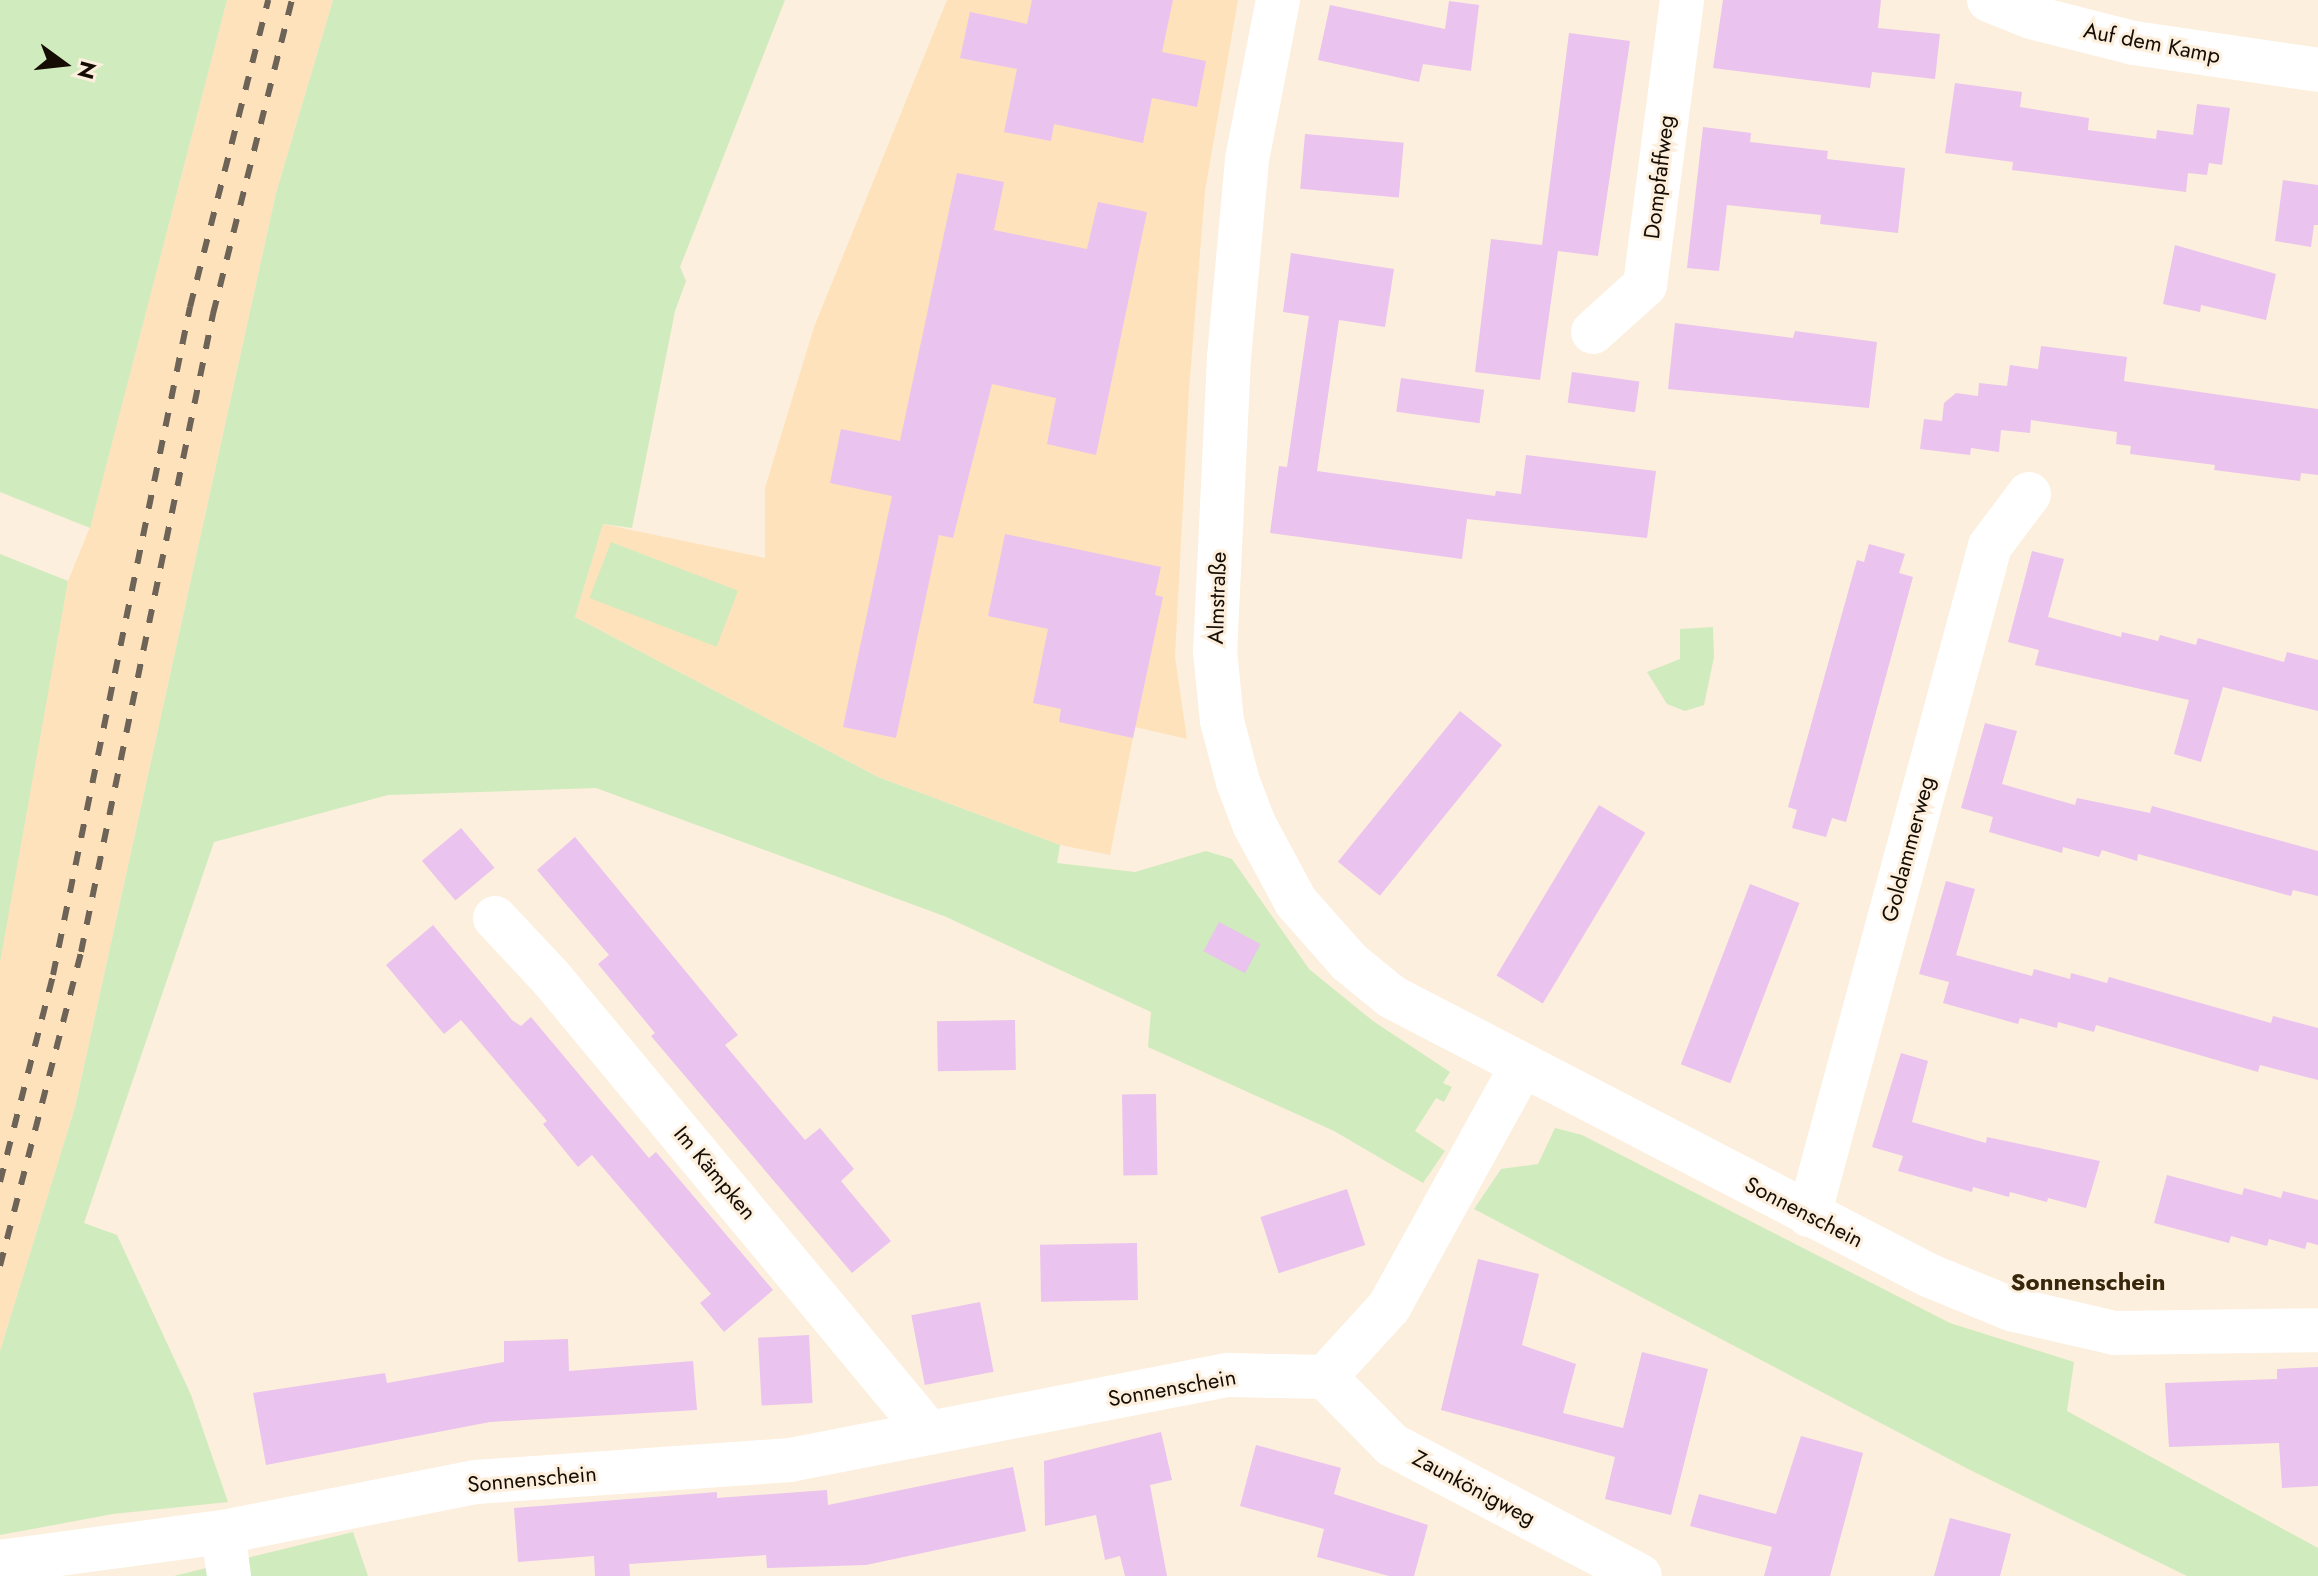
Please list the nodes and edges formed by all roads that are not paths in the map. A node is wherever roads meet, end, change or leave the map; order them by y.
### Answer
1 (1278, 0) edge
2 (1682, 0) edge
3 (1989, 0) edge
4 (2318, 70) edge
5 (1593, 332) dead end
6 (2029, 494) dead end
7 (495, 918) dead end
8 (1521, 1068) junction
9 (1809, 1215) junction
10 (2318, 1330) edge
11 (1325, 1377) junction
12 (929, 1433) junction
13 (223, 1532) junction
14 (0, 1562) edge
15 (229, 1576) edge
16 (1640, 1576) edge

1 - 8 street, Almstraße
2 - 5 street, Dompfaffweg
3 - 4 street, Auf dem Kamp
6 - 9 street, Goldammerweg
7 - 12 street, Im Kämpken
8 - 9 street, Sonnenschein
8 - 11 street
9 - 10 street, Sonnenschein
11 - 12 street, Sonnenschein
11 - 16 street, Zaunkönigweg
12 - 13 street, Sonnenschein
13 - 14 street, Sonnenschein
13 - 15 street

